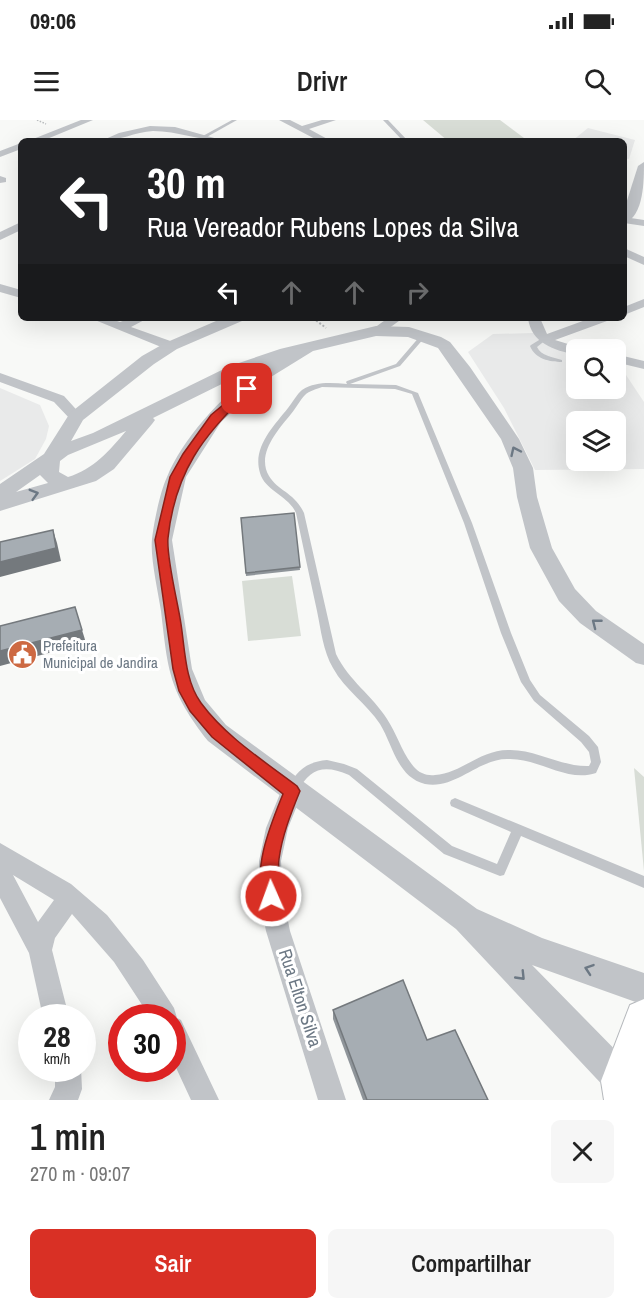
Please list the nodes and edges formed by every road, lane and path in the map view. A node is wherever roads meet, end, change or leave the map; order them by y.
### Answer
1 (88, 120) edge
2 (235, 120) edge
3 (283, 120) edge
4 (332, 120) edge
5 (385, 120) edge
6 (304, 128) junction
7 (204, 137) junction
8 (41, 138) edge
9 (113, 138) edge
10 (208, 138) edge
11 (321, 138) edge
12 (402, 138) edge
13 (18, 147) edge
14 (0, 154) edge
15 (644, 166) edge
16 (633, 208) junction
17 (627, 216) edge
18 (627, 220) edge
19 (644, 220) edge
20 (18, 227) edge
21 (0, 237) edge
22 (627, 253) edge
23 (644, 262) edge
24 (0, 288) edge
25 (18, 293) edge
26 (644, 303) edge
27 (627, 309) edge
28 (106, 321) edge
29 (134, 321) edge
30 (229, 321) edge
31 (392, 321) edge
32 (534, 321) edge
33 (595, 321) edge
34 (122, 326) junction
35 (376, 331) junction
36 (423, 336) junction
37 (544, 339) junction
38 (171, 346) junction
39 (307, 348) junction
40 (566, 348) edge
41 (560, 361) dead end
42 (626, 361) edge
43 (644, 365) edge
44 (0, 377) edge
45 (206, 383) junction
46 (336, 385) junction
47 (183, 395) junction
48 (233, 401) junction
49 (155, 410) junction
50 (215, 418) junction
51 (73, 422) junction
52 (91, 441) junction
53 (51, 458) junction
54 (107, 465) junction
55 (68, 484) junction
56 (0, 494) edge
57 (0, 504) edge
58 (644, 656) edge
59 (292, 791) junction
60 (455, 803) dead end
61 (517, 831) junction
62 (0, 854) edge
63 (0, 874) edge
64 (644, 882) edge
65 (70, 898) junction
66 (466, 919) junction
67 (40, 950) junction
68 (644, 989) edge
69 (53, 1004) edge
70 (157, 1004) edge
71 (644, 1019) edge
72 (186, 1058) edge
73 (69, 1082) edge
74 (630, 1094) edge
75 (63, 1100) edge
76 (206, 1100) edge
77 (332, 1100) edge

1 - 8 street
2 - 7 lane
3 - 6 street
4 - 6 street
5 - 12 lane
6 - 11 street
7 - 9 street
7 - 10 street
13 - 14 street
15 - 16 street
16 - 17 street
16 - 19 street
18 - 19 street
20 - 21 street
22 - 23 street
24 - 25 street
26 - 27 street
28 - 34 street
29 - 34 street
30 - 38 street
31 - 35 street
32 - 37 street
33 - 37 street
34 - 38 street
35 - 36 street
35 - 39 street
36 - 46 lane
58 -> 36 street
37 - 40 street
37 - 41 lane
38 - 51 street
39 - 45 street
39 - 48 street
42 - 43 street
44 - 51 street
45 - 47 street
45 - 48 street
46 - 46 lane
47 - 49 street
47 - 50 street
48 - 50 street
49 - 52 street
49 - 54 street
50 - 59 street
51 - 52 street
51 - 53 street
52 - 53 street
52 - 54 street
53 - 55 street
53 - 56 street
54 - 55 street
57 -> 55 street
59 - 61 lane
59 - 66 street
59 - 77 street, Rua Elton Silva
60 - 61 lane
61 - 64 lane
62 - 65 street
63 - 67 street
65 - 67 street
65 - 70 street
68 -> 66 street
66 -> 74 street
67 - 69 street
71 - 74 main road
72 - 76 street
73 - 75 street

